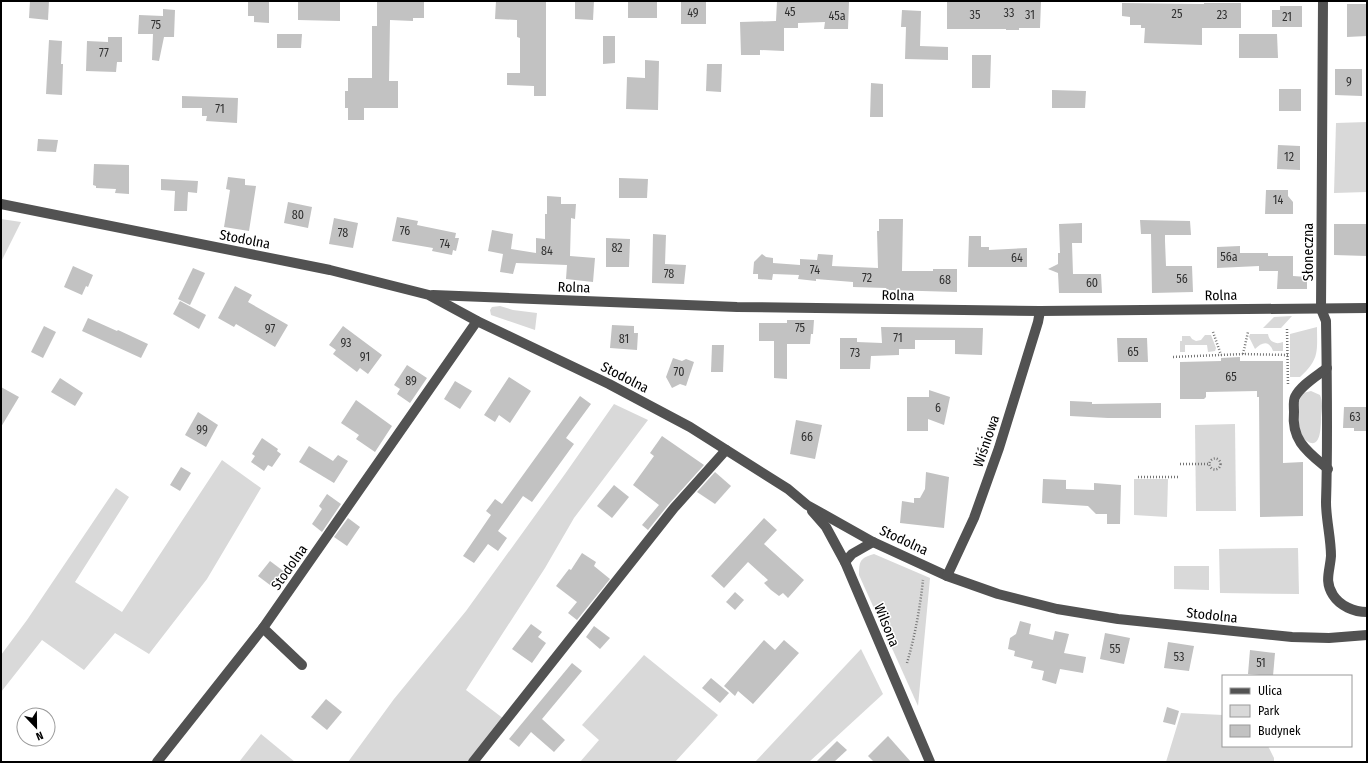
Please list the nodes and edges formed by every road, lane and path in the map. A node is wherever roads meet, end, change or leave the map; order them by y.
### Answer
1 (1323, 1) edge
2 (1, 204) edge
3 (428, 295) junction
4 (1367, 308) edge
5 (1321, 309) junction
6 (1040, 312) junction
7 (477, 321) junction
8 (1287, 329) dead end
9 (1213, 332) dead end
10 (1248, 332) dead end
11 (1243, 354) junction
12 (1221, 355) junction
13 (1288, 355) junction
14 (1173, 357) dead end
15 (1327, 368) junction
16 (1288, 388) dead end
17 (726, 450) junction
18 (1180, 464) dead end
19 (1210, 464) junction
20 (1328, 469) junction
21 (1138, 477) dead end
22 (1180, 477) dead end
23 (807, 505) junction
24 (873, 542) junction
25 (845, 562) junction
26 (947, 576) junction
27 (923, 580) dead end
28 (1367, 612) edge
29 (263, 628) junction
30 (1367, 635) edge
31 (907, 663) dead end
32 (302, 665) dead end
33 (158, 762) edge
34 (472, 762) edge
35 (930, 762) edge

1 - 5 street, Słoneczna
2 - 3 street, Stodolna
3 - 6 street, Rolna
3 - 7 street, Stodolna
4 - 5 street, Rolna
5 - 6 street, Rolna
5 - 15 street, Słoneczna
6 - 26 street, Wiśniowa
7 - 17 street, Stodolna
7 - 29 street, Stodolna
8 - 13 path
9 - 12 path
10 - 11 path
11 - 12 path
11 - 13 path
12 - 14 path
13 - 16 path
15 - 20 street, Słoneczna
15 - 20 street
17 - 23 street, Stodolna
17 - 34 street
18 - 19 path
19 - 19 path
20 - 28 street, Słoneczna
21 - 22 path
23 - 24 street, Stodolna
23 - 25 street, Wilsona
24 - 25 street
24 - 26 street, Stodolna
25 - 35 street, Wilsona
26 - 30 street, Stodolna
27 - 31 path
29 - 32 street
29 - 33 street, Stodolna

